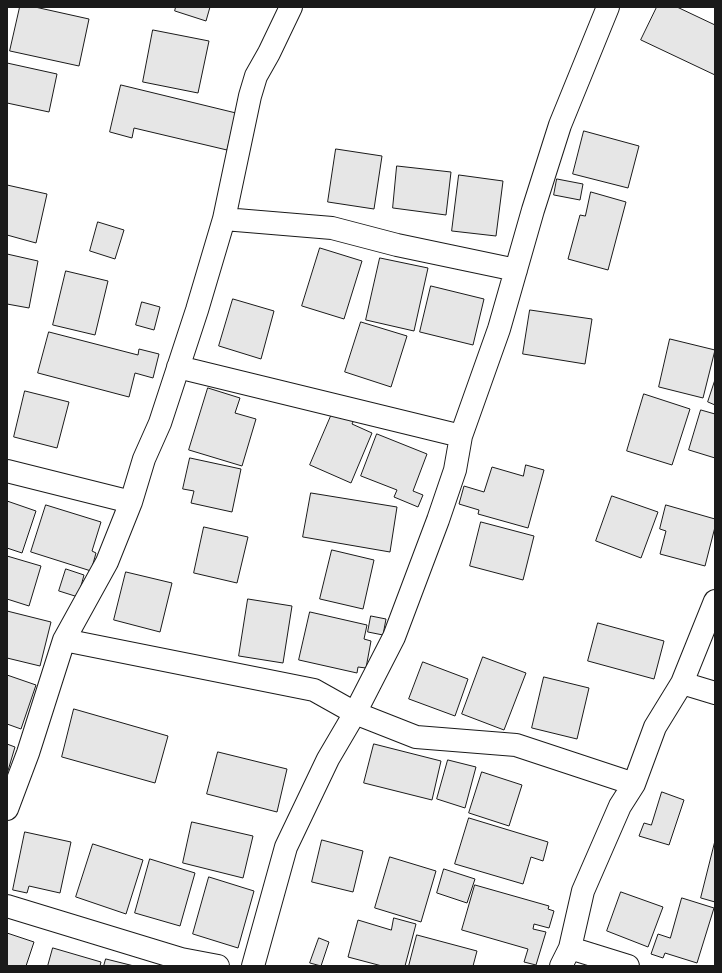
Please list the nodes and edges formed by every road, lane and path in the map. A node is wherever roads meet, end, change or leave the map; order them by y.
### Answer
1 (291, 7) edge
2 (608, 7) edge
3 (224, 219) junction
4 (516, 270) junction
5 (178, 367) junction
6 (461, 436) junction
7 (7, 471) edge
8 (131, 502) junction
9 (715, 601) edge
10 (64, 640) junction
11 (682, 683) junction
12 (715, 693) edge
13 (354, 712) junction
14 (634, 784) junction
15 (7, 810) edge
16 (7, 906) edge
17 (565, 957) edge
18 (180, 962) edge
19 (218, 966) edge
20 (253, 966) edge
21 (628, 966) edge

1 - 3 street
2 - 4 street
3 - 4 street
3 - 5 street
4 - 6 street
5 - 6 street
5 - 8 street
6 - 13 street
7 - 8 street
8 - 10 street
9 - 11 street
10 - 13 street
10 - 15 street
11 - 12 street
11 - 14 street
13 - 14 street
13 - 20 street
14 - 17 street
16 - 18 street
17 - 21 street
18 - 19 street

